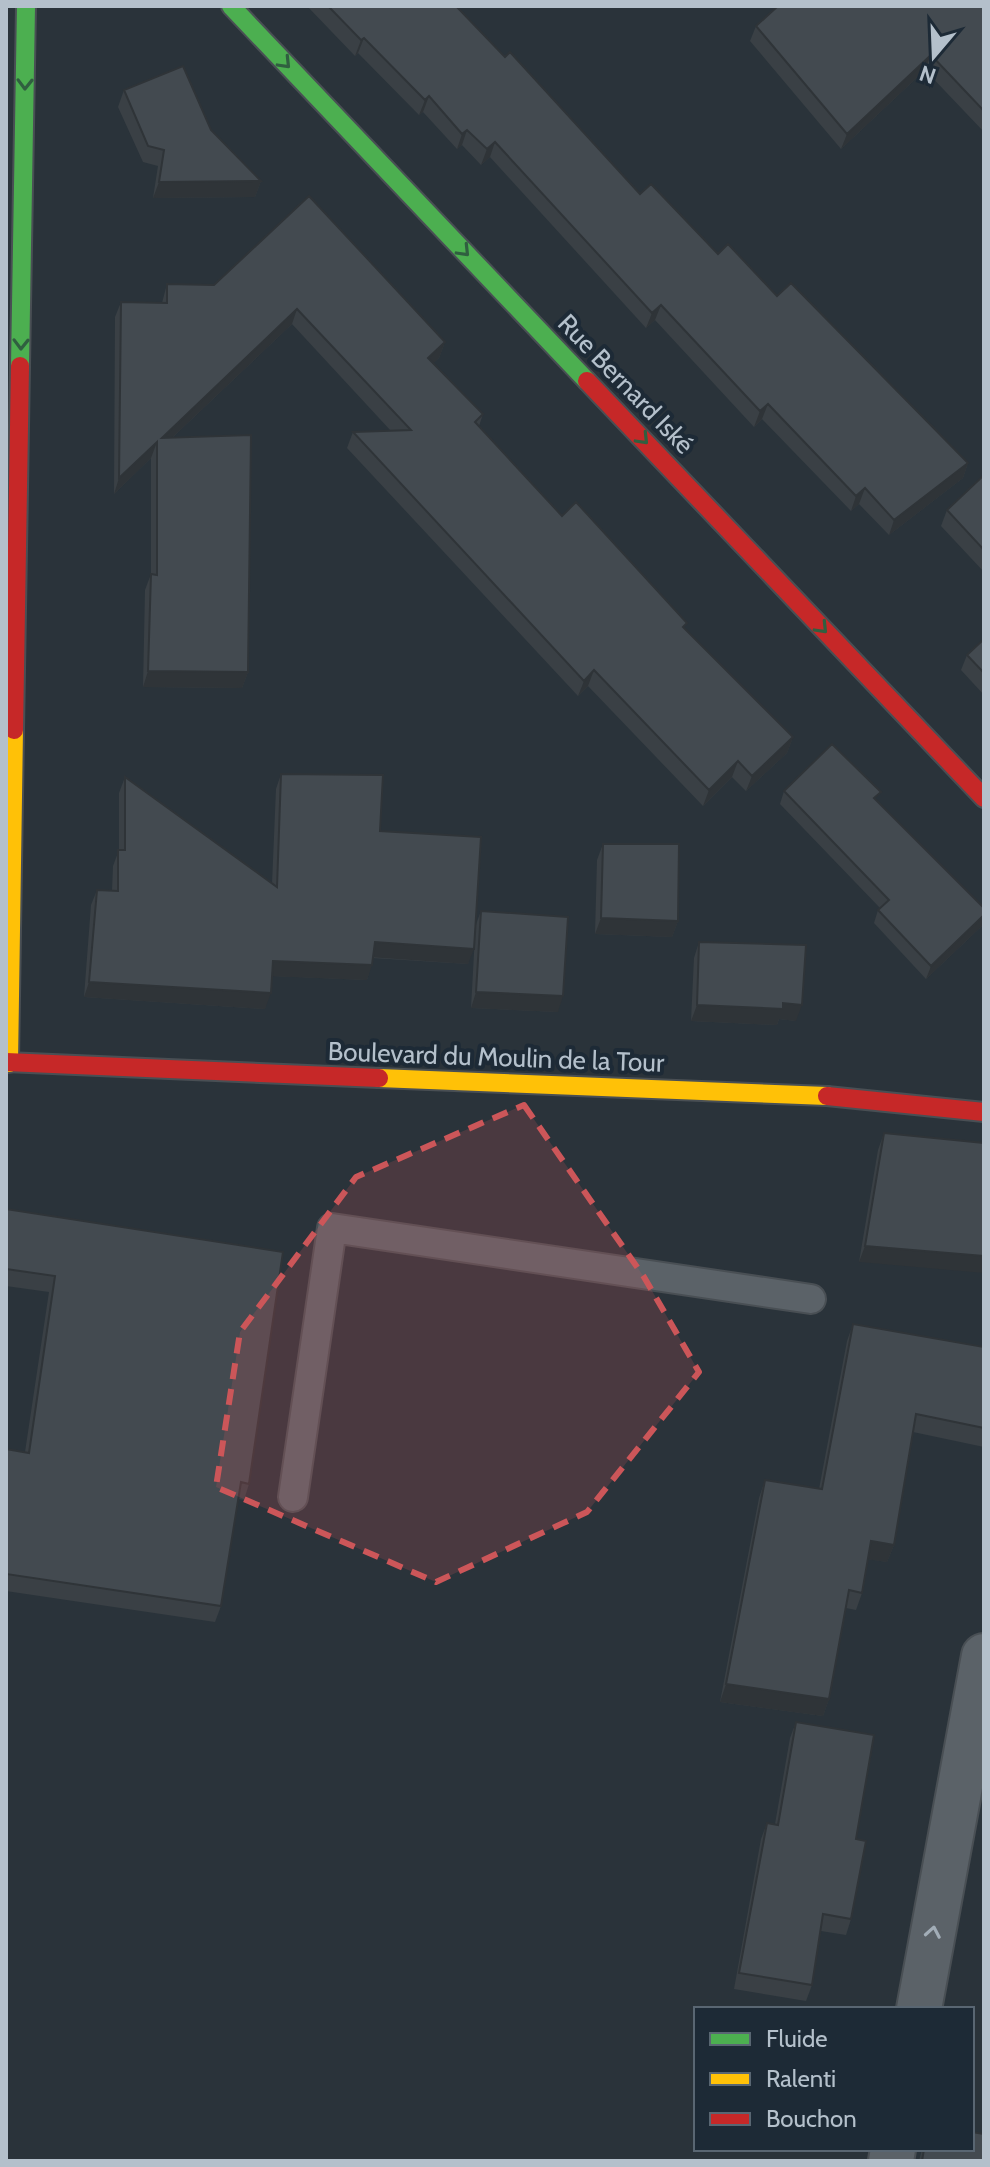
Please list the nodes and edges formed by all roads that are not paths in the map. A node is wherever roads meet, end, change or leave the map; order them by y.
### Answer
1 (26, 6) edge
2 (231, 6) edge
3 (984, 798) edge
4 (8, 1062) edge
5 (984, 1112) edge
6 (811, 1299) dead end
7 (293, 1497) dead end
8 (984, 1656) edge
9 (919, 2007) edge

1 -> 4 street
2 -> 3 street, Rue Bernard Iské
4 - 5 street, Boulevard du Moulin de la Tour
6 - 7 lane
9 -> 8 street

